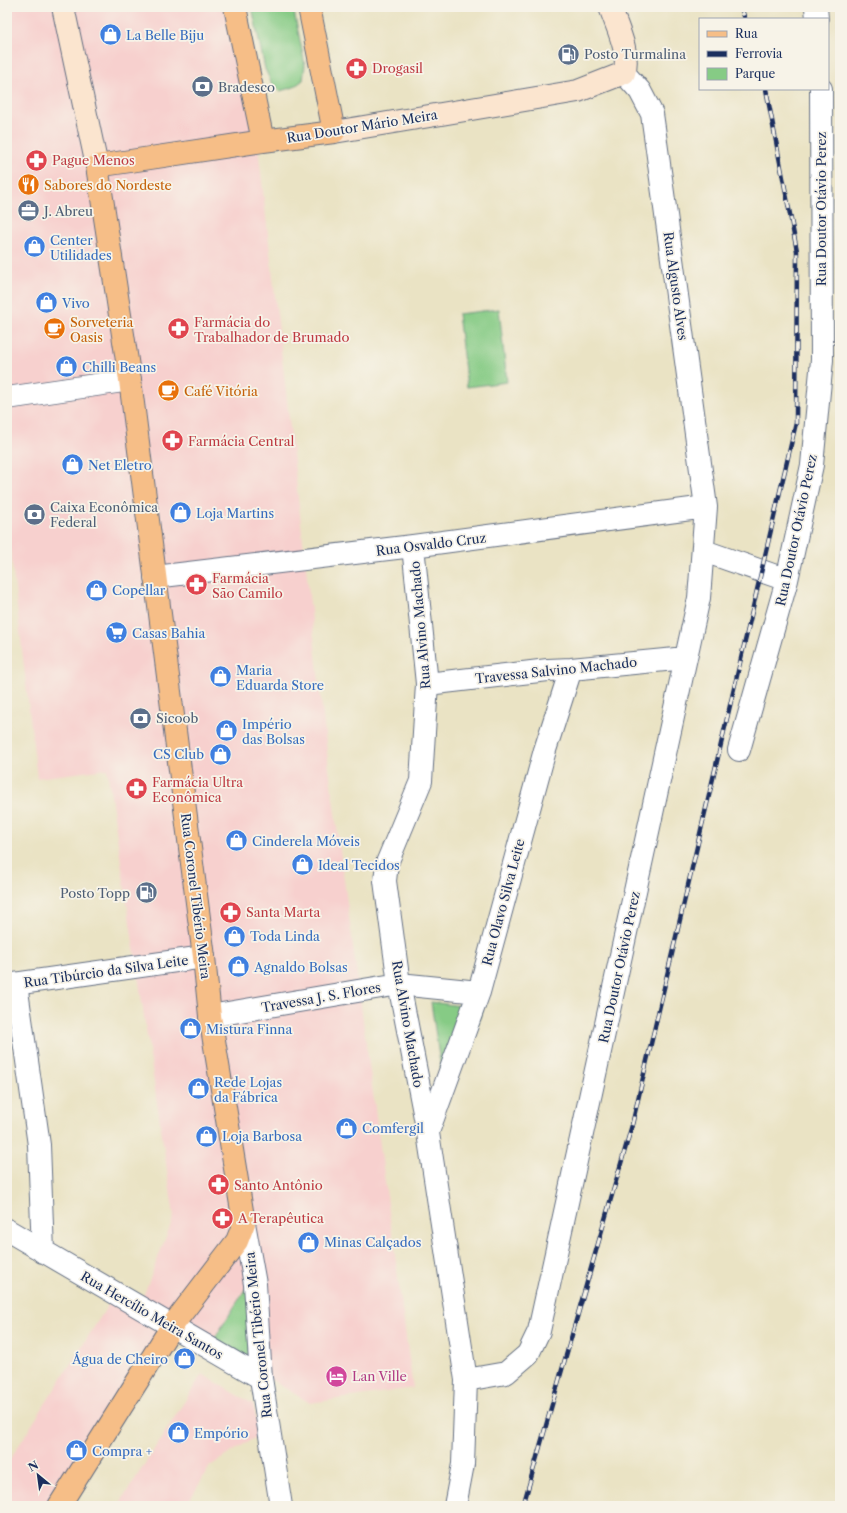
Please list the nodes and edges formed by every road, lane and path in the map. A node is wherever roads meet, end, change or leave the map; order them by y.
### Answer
1 (63, 7) edge
2 (235, 7) edge
3 (310, 7) edge
4 (610, 7) edge
5 (816, 7) edge
6 (817, 18) edge
7 (624, 73) junction
8 (821, 90) edge
9 (334, 132) junction
10 (263, 141) junction
11 (96, 166) junction
12 (130, 380) junction
13 (7, 398) edge
14 (706, 507) junction
15 (413, 546) junction
16 (704, 551) junction
17 (154, 577) junction
18 (787, 580) junction
19 (686, 658) junction
20 (571, 669) junction
21 (427, 684) junction
22 (738, 750) dead end
23 (204, 957) junction
24 (399, 984) junction
25 (12, 985) edge
26 (479, 992) junction
27 (210, 1016) junction
28 (428, 1133) junction
29 (244, 1223) junction
30 (9, 1237) edge
31 (43, 1252) junction
32 (172, 1326) junction
33 (261, 1378) junction
34 (466, 1380) junction
35 (59, 1506) edge
36 (281, 1506) edge
37 (454, 1506) edge

1 - 11 main road
2 - 10 main road
3 - 9 main road
4 - 7 main road
5 - 6 street
7 - 9 main road, Rua Doutor Mário Meira
7 - 14 street, Rua Algusto Alves
8 - 18 street, Rua Doutor Otávio Perez
9 - 10 main road, Rua Doutor Mário Meira
10 - 11 main road, Rua Doutor Mário Meira
11 - 12 main road, Rua Coronel Tibério Meira
12 - 13 street
12 - 17 main road, Rua Coronel Tibério Meira
14 - 15 street, Rua Osvaldo Cruz
14 - 16 street, Rua Doutor Otávio Perez
15 - 17 street, Rua Osvaldo Cruz
15 - 21 street, Rua Alvino Machado
16 - 18 street
16 - 19 street, Rua Doutor Otávio Perez
17 - 23 main road, Rua Coronel Tibério Meira
18 - 22 street, Rua Doutor Otávio Perez
19 - 20 street, Travessa Salvino Machado
19 - 34 street, Rua Doutor Otávio Perez
20 - 21 street, Travessa Salvino Machado
20 - 26 street, Rua Olavo Silva Leite
21 - 24 street, Rua Alvino Machado
23 - 25 street, Rua Tibúrcio da Silva Leite
23 - 27 main road, Rua Coronel Tibério Meira
24 - 26 street, Travessa J. S. Flores
24 - 27 street, Travessa J. S. Flores
24 - 28 street, Rua Alvino Machado
25 - 31 street
26 - 28 street, Rua Olavo Silva Leite
27 - 29 main road, Rua Coronel Tibério Meira
28 - 34 street, Rua Alvino Machado
29 - 32 main road
29 - 33 street, Rua Coronel Tibério Meira
30 - 31 street, Rua Hercílio Meira Santos
31 - 32 street, Rua Hercílio Meira Santos
32 - 33 street, Rua Hercílio Meira Santos
32 - 35 main road
33 - 36 street, Rua Coronel Tibério Meira
34 - 37 street, Rua Alvino Machado

